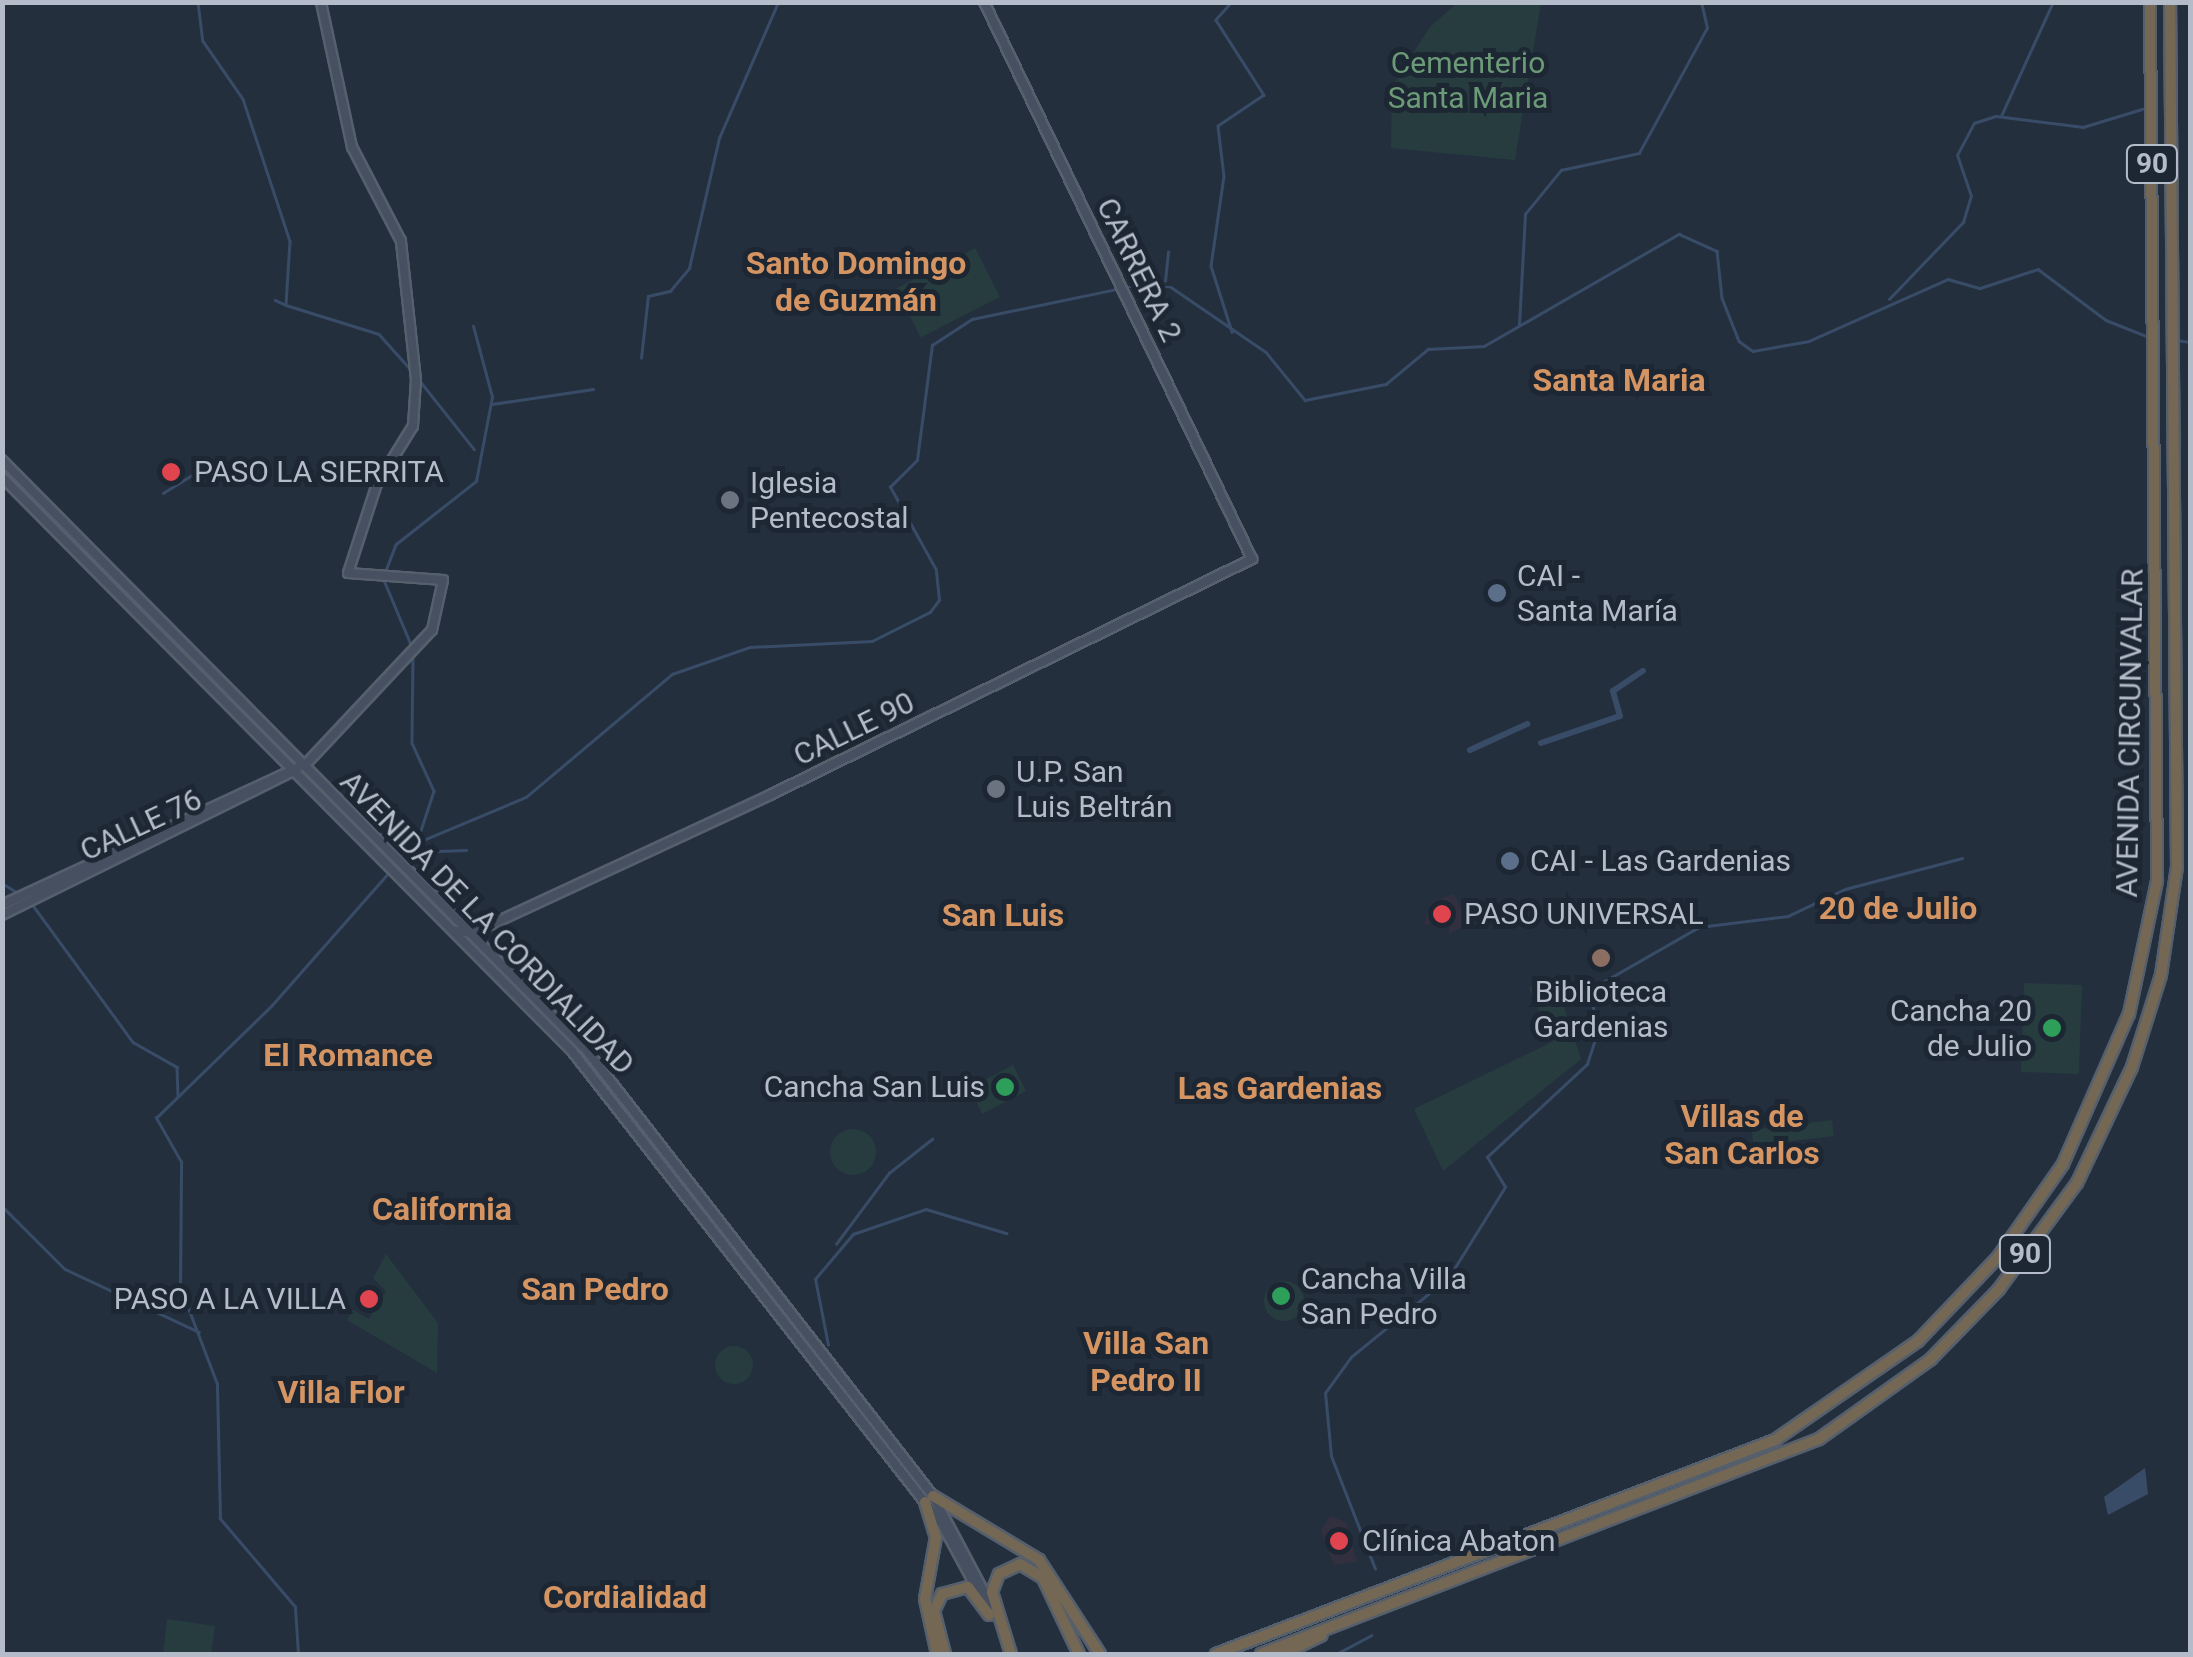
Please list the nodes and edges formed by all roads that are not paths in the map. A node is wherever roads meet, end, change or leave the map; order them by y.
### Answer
1 (321, 2) edge
2 (984, 2) edge
3 (2150, 2) edge
4 (2170, 2) edge
5 (2, 460) edge
6 (2, 477) edge
7 (1252, 559) joint
8 (272, 749) junction
9 (304, 766) junction
10 (293, 770) junction
11 (271, 775) junction
12 (2189, 801) edge
13 (2179, 815) junction
14 (2, 905) edge
15 (2, 915) edge
16 (455, 932) junction
17 (472, 933) junction
18 (2100, 1094) junction
19 (2117, 1102) junction
20 (929, 1499) junction
21 (986, 1601) junction
22 (1340, 1623) junction
23 (937, 1654) edge
24 (945, 1654) edge
25 (1008, 1654) edge
26 (1079, 1654) edge
27 (1100, 1654) edge
28 (1216, 1654) edge
29 (1261, 1654) edge
30 (1283, 1654) edge

1 - 9 street, CALLE 76
2 - 7 street, CARRERA 2
3 - 18 highway, AVENIDA CIRCUNVALAR / 90
4 - 13 highway, AVENIDA CIRCUNVALAR / 90
5 - 9 street, AVENIDA DE LA CORDIALIDAD
6 - 8 street, AVENIDA DE LA CORDIALIDAD
7 - 17 street, CALLE 90
8 - 10 street, AVENIDA DE LA CORDIALIDAD
8 - 11 street
9 - 10 street, CALLE 76
9 - 17 street, AVENIDA DE LA CORDIALIDAD
10 - 11 street, CALLE 76
10 - 15 street, CALLE 76
10 - 16 street, AVENIDA DE LA CORDIALIDAD
11 - 14 street, CALLE 76
12 - 13 highway
13 - 19 highway, AVENIDA CIRCUNVALAR / 90
16 - 17 street
16 - 20 street, AVENIDA DE LA CORDIALIDAD
17 - 20 street, AVENIDA DE LA CORDIALIDAD
18 - 19 highway
18 - 28 highway, AVENIDA CIRCUNVALAR / 90
19 - 22 highway, AVENIDA CIRCUNVALAR / 90
20 - 21 street, AVENIDA DE LA CORDIALIDAD
20 - 23 highway
20 - 27 highway
21 - 24 highway
21 - 25 highway
21 - 26 highway
22 - 29 highway, AVENIDA CIRCUNVALAR / 90
22 - 30 highway

